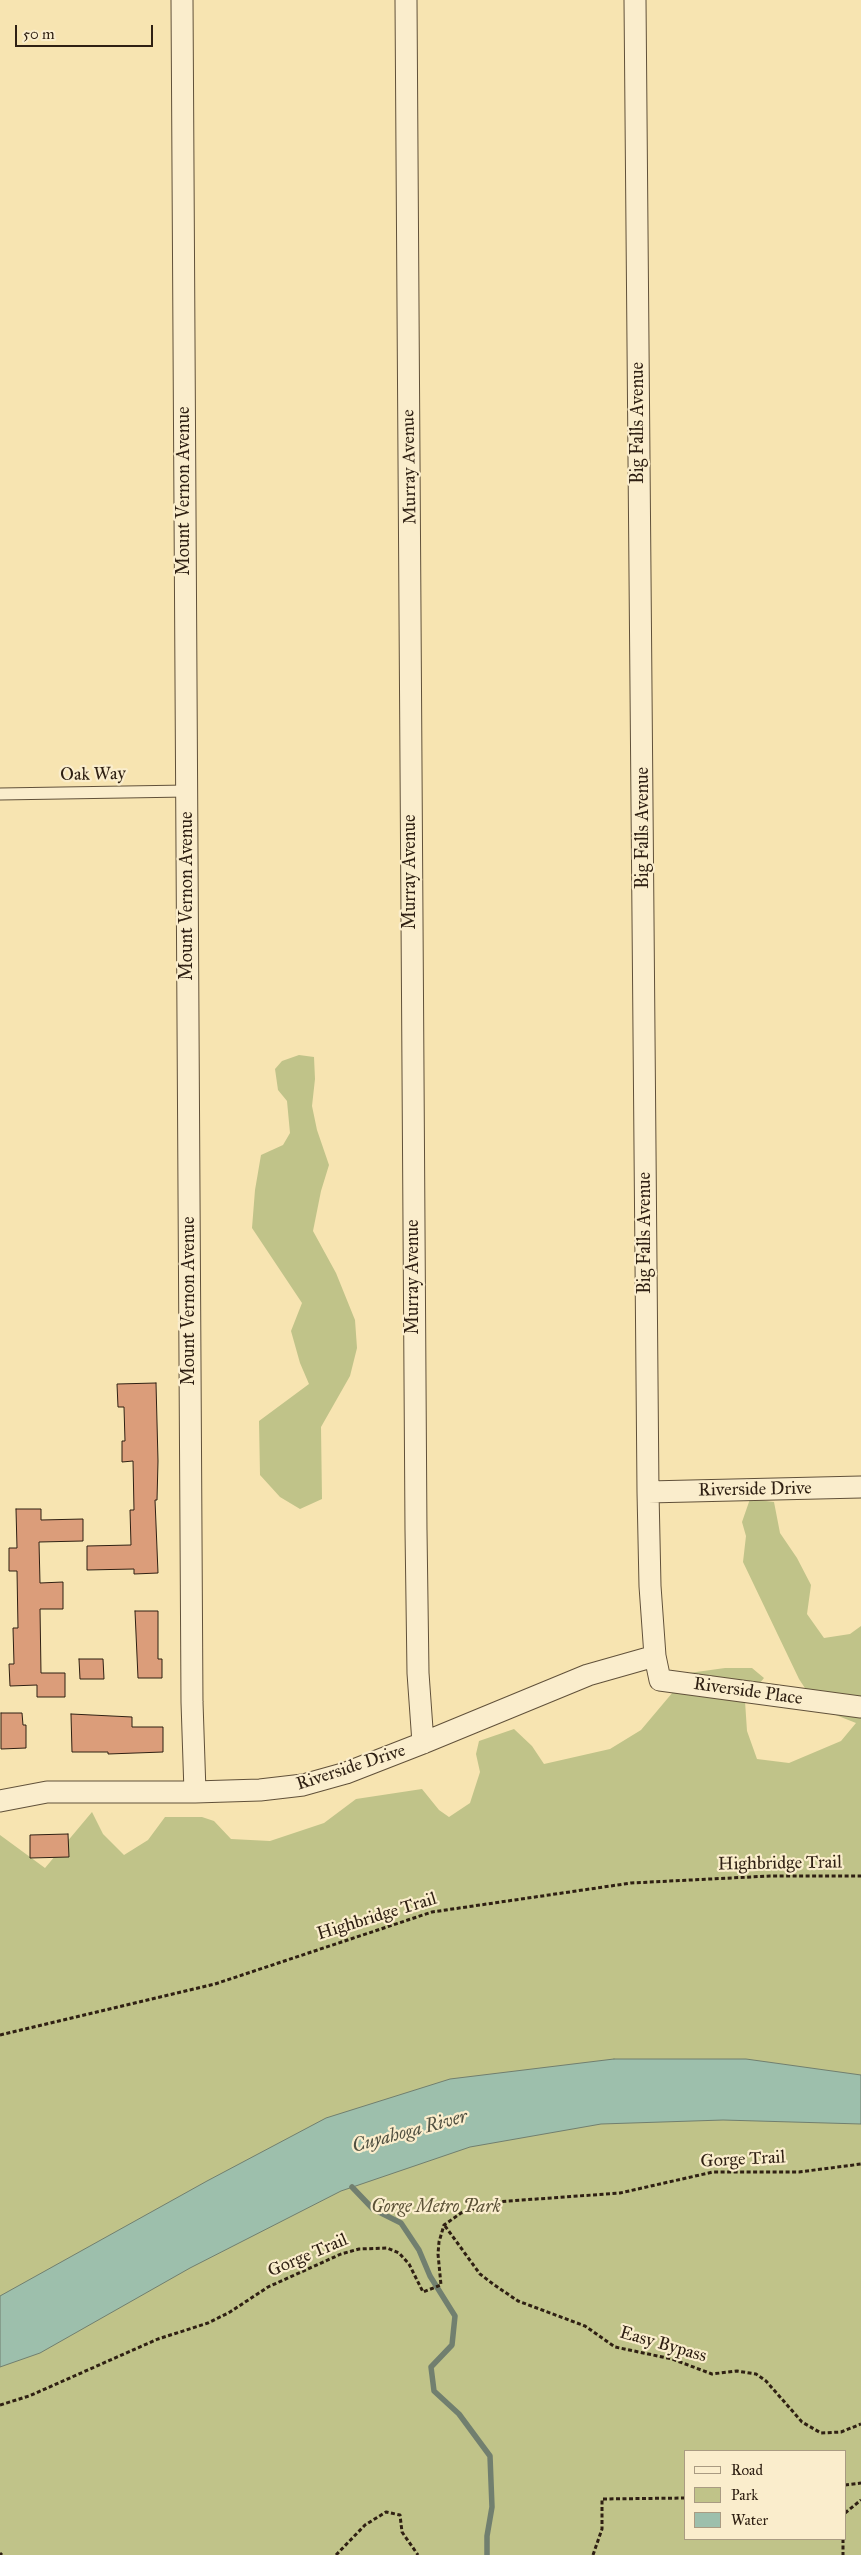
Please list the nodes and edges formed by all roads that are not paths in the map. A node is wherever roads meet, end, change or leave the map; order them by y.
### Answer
1 (182, 0) edge
2 (406, 0) edge
3 (635, 0) edge
4 (187, 791) junction
5 (0, 794) edge
6 (861, 1487) edge
7 (648, 1492) junction
8 (655, 1656) junction
9 (861, 1707) edge
10 (423, 1743) junction
11 (195, 1792) junction
12 (0, 1801) edge

1 - 4 street, Mount Vernon Avenue
2 - 10 street, Murray Avenue
3 - 7 street, Big Falls Avenue
4 - 5 lane, Oak Way
4 - 11 street, Mount Vernon Avenue
6 - 7 street, Riverside Drive
7 - 8 street, Big Falls Avenue
8 - 9 street, Riverside Place
8 - 10 street, Riverside Drive
10 - 11 street, Riverside Drive
11 - 12 street, Riverside Drive

